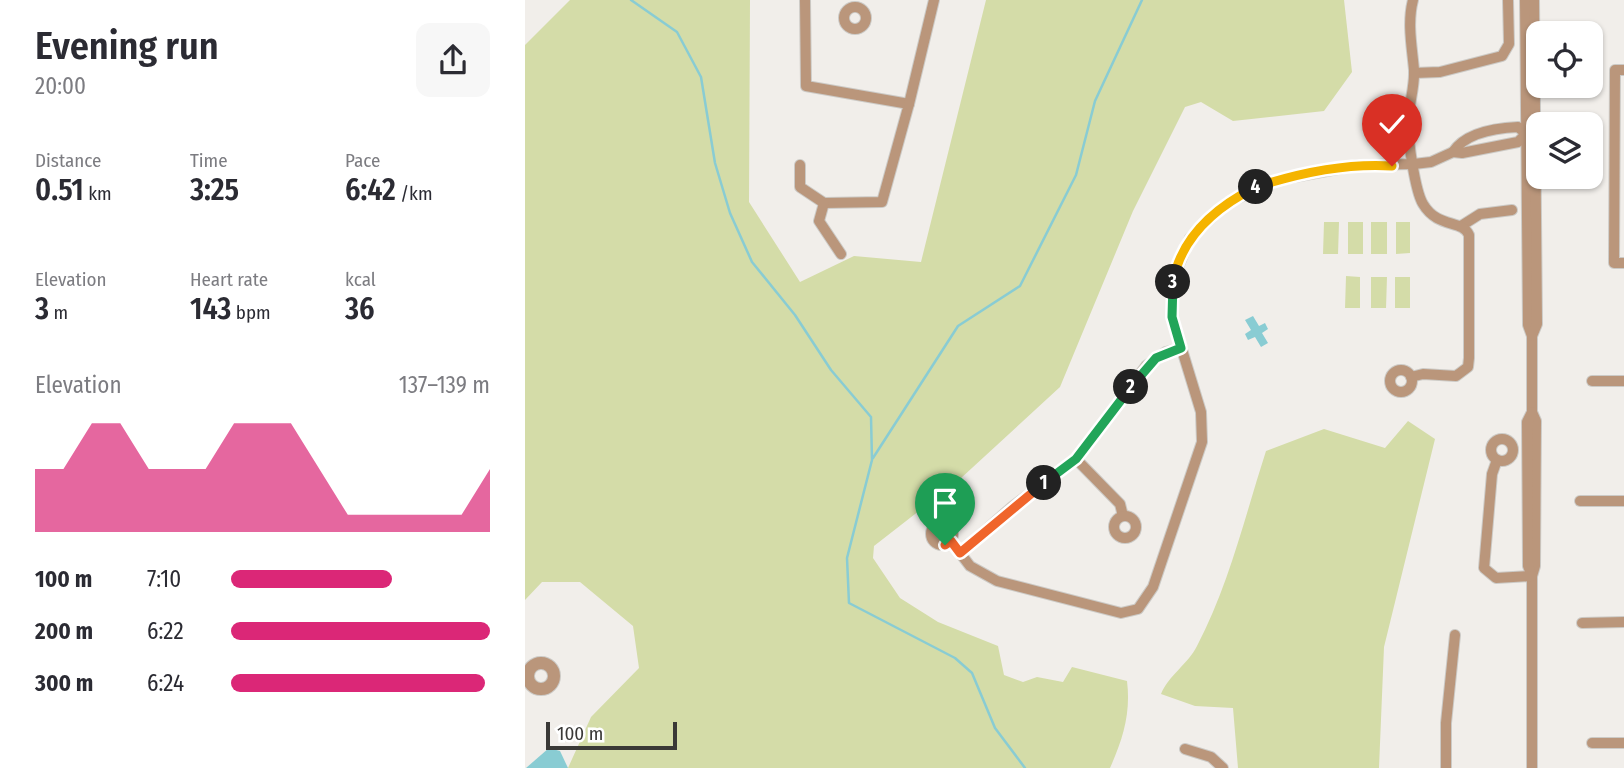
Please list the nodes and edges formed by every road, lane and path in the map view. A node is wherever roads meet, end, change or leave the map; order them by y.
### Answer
1 (806, 0) edge
2 (934, 0) edge
3 (1413, 0) edge
4 (1508, 0) edge
5 (1525, 0) edge
6 (1534, 0) edge
7 (1619, 70) edge
8 (1414, 73) junction
9 (909, 104) junction
10 (1529, 112) edge
11 (1531, 112) edge
12 (1526, 137) edge
13 (1414, 164) junction
14 (800, 165) dead end
15 (1532, 189) edge
16 (824, 203) junction
17 (1512, 210) dead end
18 (1461, 226) junction
19 (841, 254) dead end
20 (1619, 263) edge
21 (1181, 348) junction
22 (1411, 377) dead end
23 (1624, 381) edge
24 (1592, 382) dead end
25 (1076, 459) junction
26 (1497, 460) dead end
27 (1580, 501) dead end
28 (1624, 501) edge
29 (1123, 516) dead end
30 (951, 541) dead end
31 (960, 553) junction
32 (1532, 576) junction
33 (1624, 622) edge
34 (1582, 623) dead end
35 (1455, 635) dead end
36 (1592, 743) dead end
37 (1624, 743) edge
38 (1185, 749) dead end
39 (1223, 768) edge
40 (1446, 768) edge
41 (1532, 768) edge

1 - 9 street
2 - 9 street
3 - 8 street
4 - 8 street
5 - 10 street
6 - 11 street
7 - 20 street
8 - 13 street
9 - 16 street
12 - 13 street
13 - 18 street
13 - 21 street
14 - 16 street
15 - 32 street
16 - 19 street
17 - 18 street
18 - 22 street
21 - 25 street
21 - 31 street
23 - 24 street
25 - 29 street
25 - 31 street
26 - 32 street
27 - 28 street
30 - 31 street
32 - 41 street
33 - 34 street
35 - 40 street
36 - 37 street
38 - 39 street

